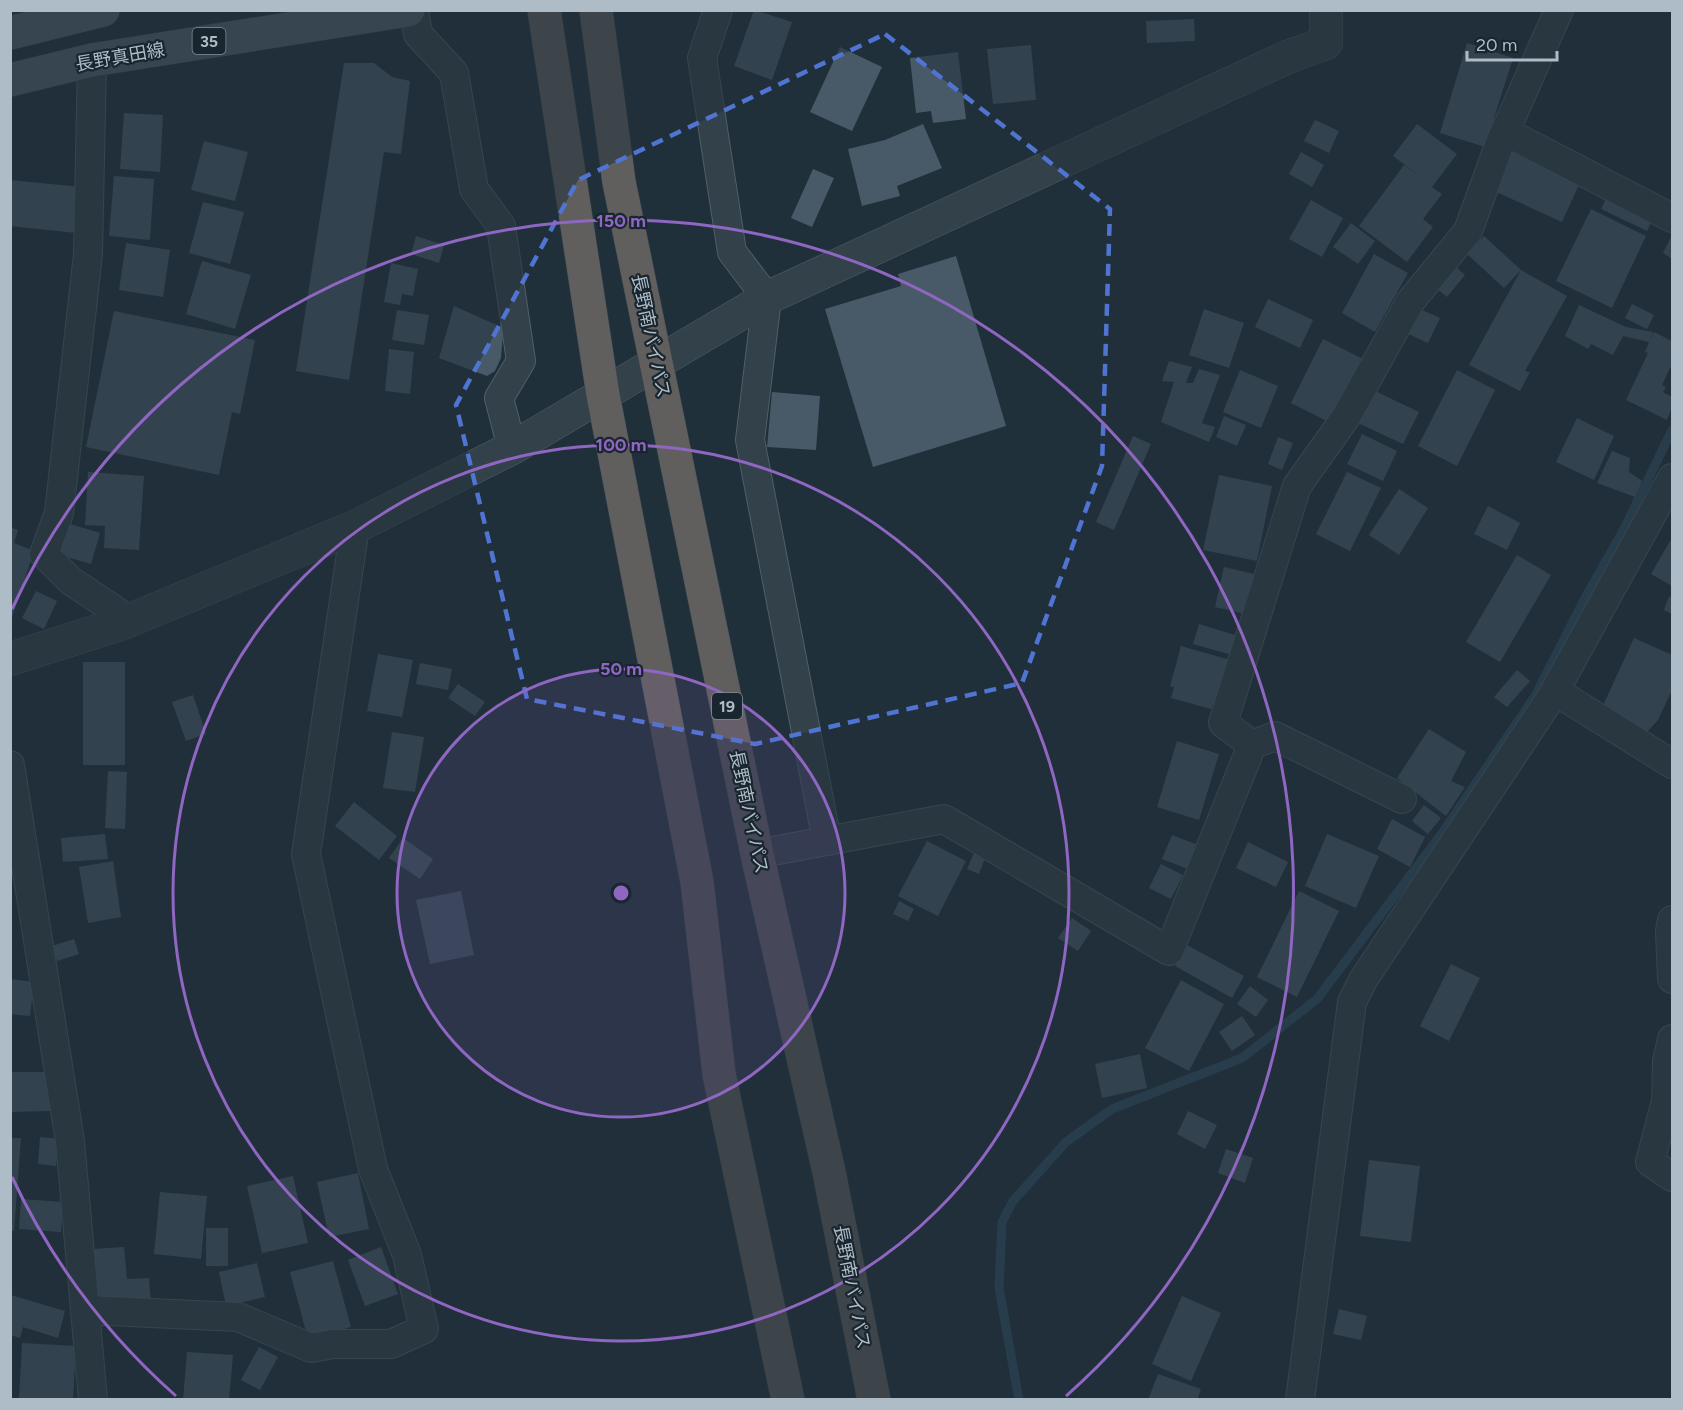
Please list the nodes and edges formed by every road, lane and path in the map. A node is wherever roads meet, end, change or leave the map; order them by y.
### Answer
1 (103, 10) edge
2 (408, 10) edge
3 (414, 10) edge
4 (544, 10) edge
5 (596, 10) edge
6 (718, 10) edge
7 (1326, 10) edge
8 (1559, 10) edge
9 (10, 33) edge
10 (92, 60) junction
11 (10, 80) edge
12 (1506, 132) junction
13 (1672, 218) edge
14 (768, 298) junction
15 (657, 363) junction
16 (603, 395) junction
17 (512, 448) junction
18 (1672, 478) edge
19 (355, 527) junction
20 (123, 623) junction
21 (10, 659) edge
22 (1555, 691) junction
23 (1252, 745) junction
24 (1672, 764) edge
25 (10, 765) edge
26 (1402, 799) dead end
27 (827, 841) junction
28 (757, 854) junction
29 (1672, 921) edge
30 (1672, 979) edge
31 (1672, 1039) edge
32 (1672, 1177) edge
33 (87, 1310) junction
34 (93, 1400) edge
35 (788, 1400) edge
36 (874, 1400) edge
37 (1300, 1400) edge

1 - 9 main road
2 - 10 main road, 長野真田線 / 35
3 - 17 street
4 - 16 highway
5 - 15 highway, 長野南バイパス / 19
6 - 14 street
7 - 14 street
8 - 12 street
10 - 11 main road, 長野真田線 / 35
10 - 20 street
12 - 13 street
12 - 23 street
14 - 15 street
14 - 27 street
15 - 16 street
15 - 28 highway, 長野南バイパス / 19
16 - 17 street
16 - 35 highway
17 - 19 street
18 - 22 street
19 - 20 street
19 - 33 street
20 - 21 street
22 - 24 street
22 - 37 street
23 - 26 street
23 - 27 street
25 - 33 street
27 - 28 street
28 - 36 highway, 長野南バイパス / 19
29 - 30 street
31 - 32 street
33 - 34 street

